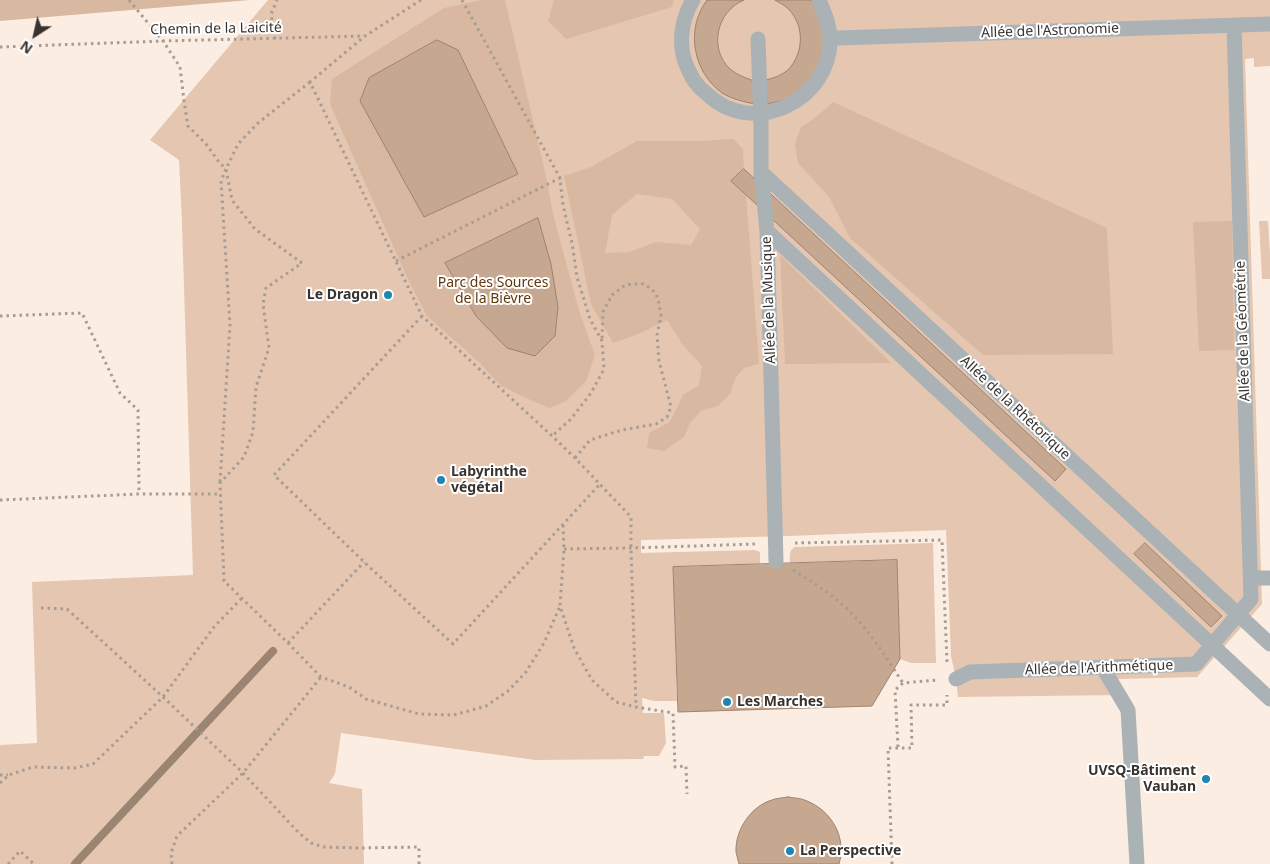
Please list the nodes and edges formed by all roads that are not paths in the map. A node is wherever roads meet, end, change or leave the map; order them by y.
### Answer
1 (693, 0) edge
2 (819, 0) edge
3 (1270, 24) edge
4 (1234, 25) junction
5 (830, 37) junction
6 (758, 39) dead end
7 (760, 114) junction
8 (761, 176) junction
9 (767, 230) junction
10 (776, 561) road end
11 (1251, 578) junction
12 (1270, 578) edge
13 (1238, 614) junction
14 (1227, 628) joint
15 (1270, 644) edge
16 (1212, 645) junction
17 (1103, 668) junction
18 (950, 679) road end
19 (1270, 699) edge
20 (1137, 864) edge

1 - 7 street
2 - 5 street
3 - 4 street, Allée de l'Astronomie
4 - 5 street, Allée de l'Astronomie
4 - 11 street, Allée de la Géométrie
5 - 7 street
6 - 7 street, Allée de la Musique
7 - 8 street, Allée de la Musique
8 - 9 street, Allée de la Musique
8 - 13 street, Allée de la Rhétorique
9 - 10 street, Allée de la Musique
9 - 16 street
11 - 12 street
11 - 13 street, Allée de la Géométrie
13 - 14 street, Allée de la Géométrie
13 - 15 street, Allée de la Rhétorique
14 - 16 street, Allée de l'Arithmétique
16 - 17 street, Allée de l'Arithmétique
16 - 19 street
17 - 18 street, Allée de l'Arithmétique
17 - 20 street

